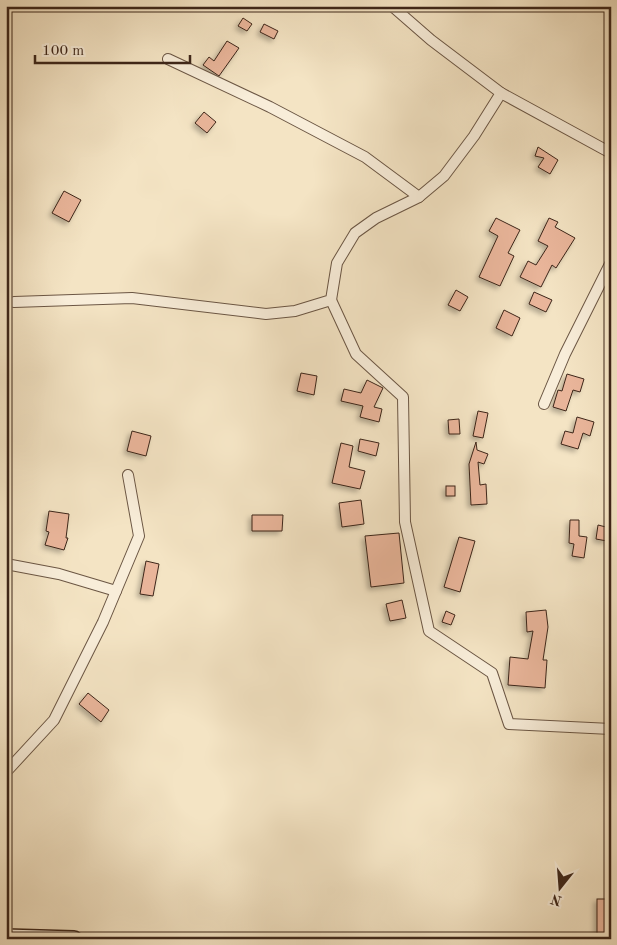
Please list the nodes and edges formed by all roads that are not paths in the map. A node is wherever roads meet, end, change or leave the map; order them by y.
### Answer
1 (392, 6) edge
2 (168, 59) dead end
3 (501, 93) junction
4 (611, 153) edge
5 (419, 197) junction
6 (611, 262) edge
7 (331, 300) junction
8 (14, 302) dead end
9 (544, 404) dead end
10 (128, 475) dead end
11 (6, 564) edge
12 (116, 591) junction
13 (611, 729) edge
14 (6, 772) edge
15 (6, 937) edge
16 (74, 939) edge

1 - 3 street
2 - 5 street
3 - 4 street
3 - 5 street
5 - 7 street
6 - 9 street
7 - 8 street
7 - 13 street
10 - 12 street
11 - 12 street
12 - 14 street
15 - 16 street

